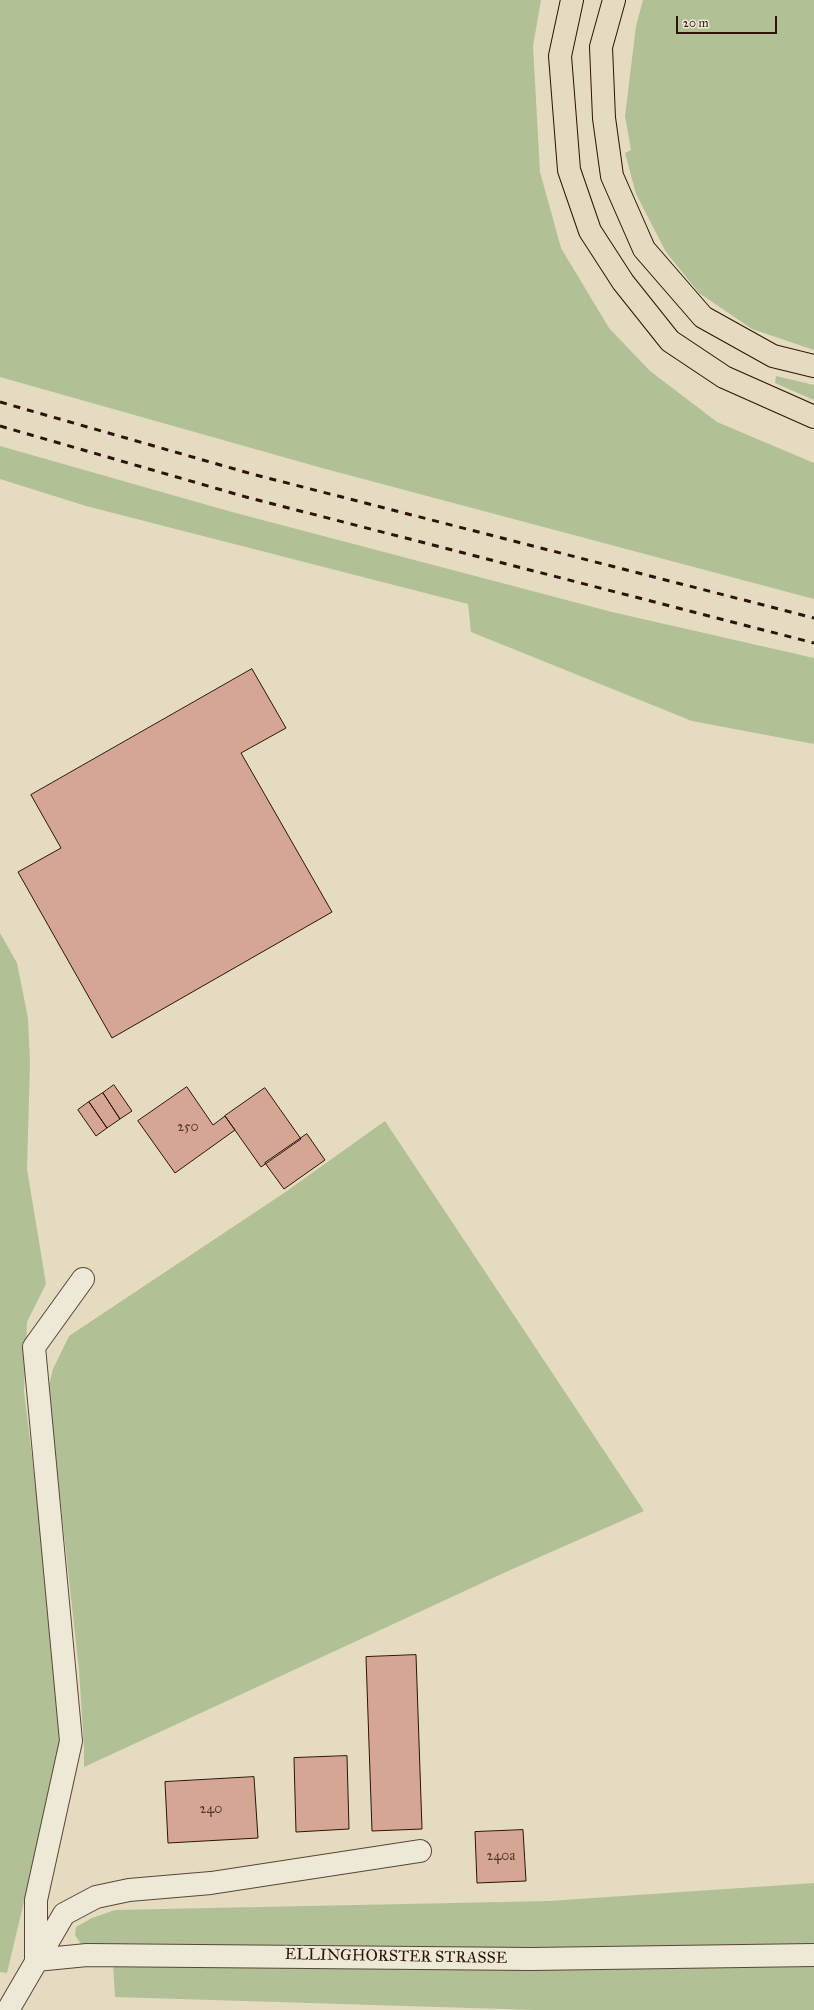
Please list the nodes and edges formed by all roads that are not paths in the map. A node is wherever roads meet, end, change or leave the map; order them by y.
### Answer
1 (572, 0) edge
2 (614, 0) edge
3 (814, 366) edge
4 (814, 416) edge
5 (83, 1278) dead end
6 (420, 1851) dead end
7 (814, 1955) edge
8 (36, 1960) junction
9 (8, 2010) edge

1 - 4 highway
2 - 3 highway
5 - 8 street
6 - 8 street
7 - 8 street, ELLINGHORSTER STRASSE
8 - 9 street

